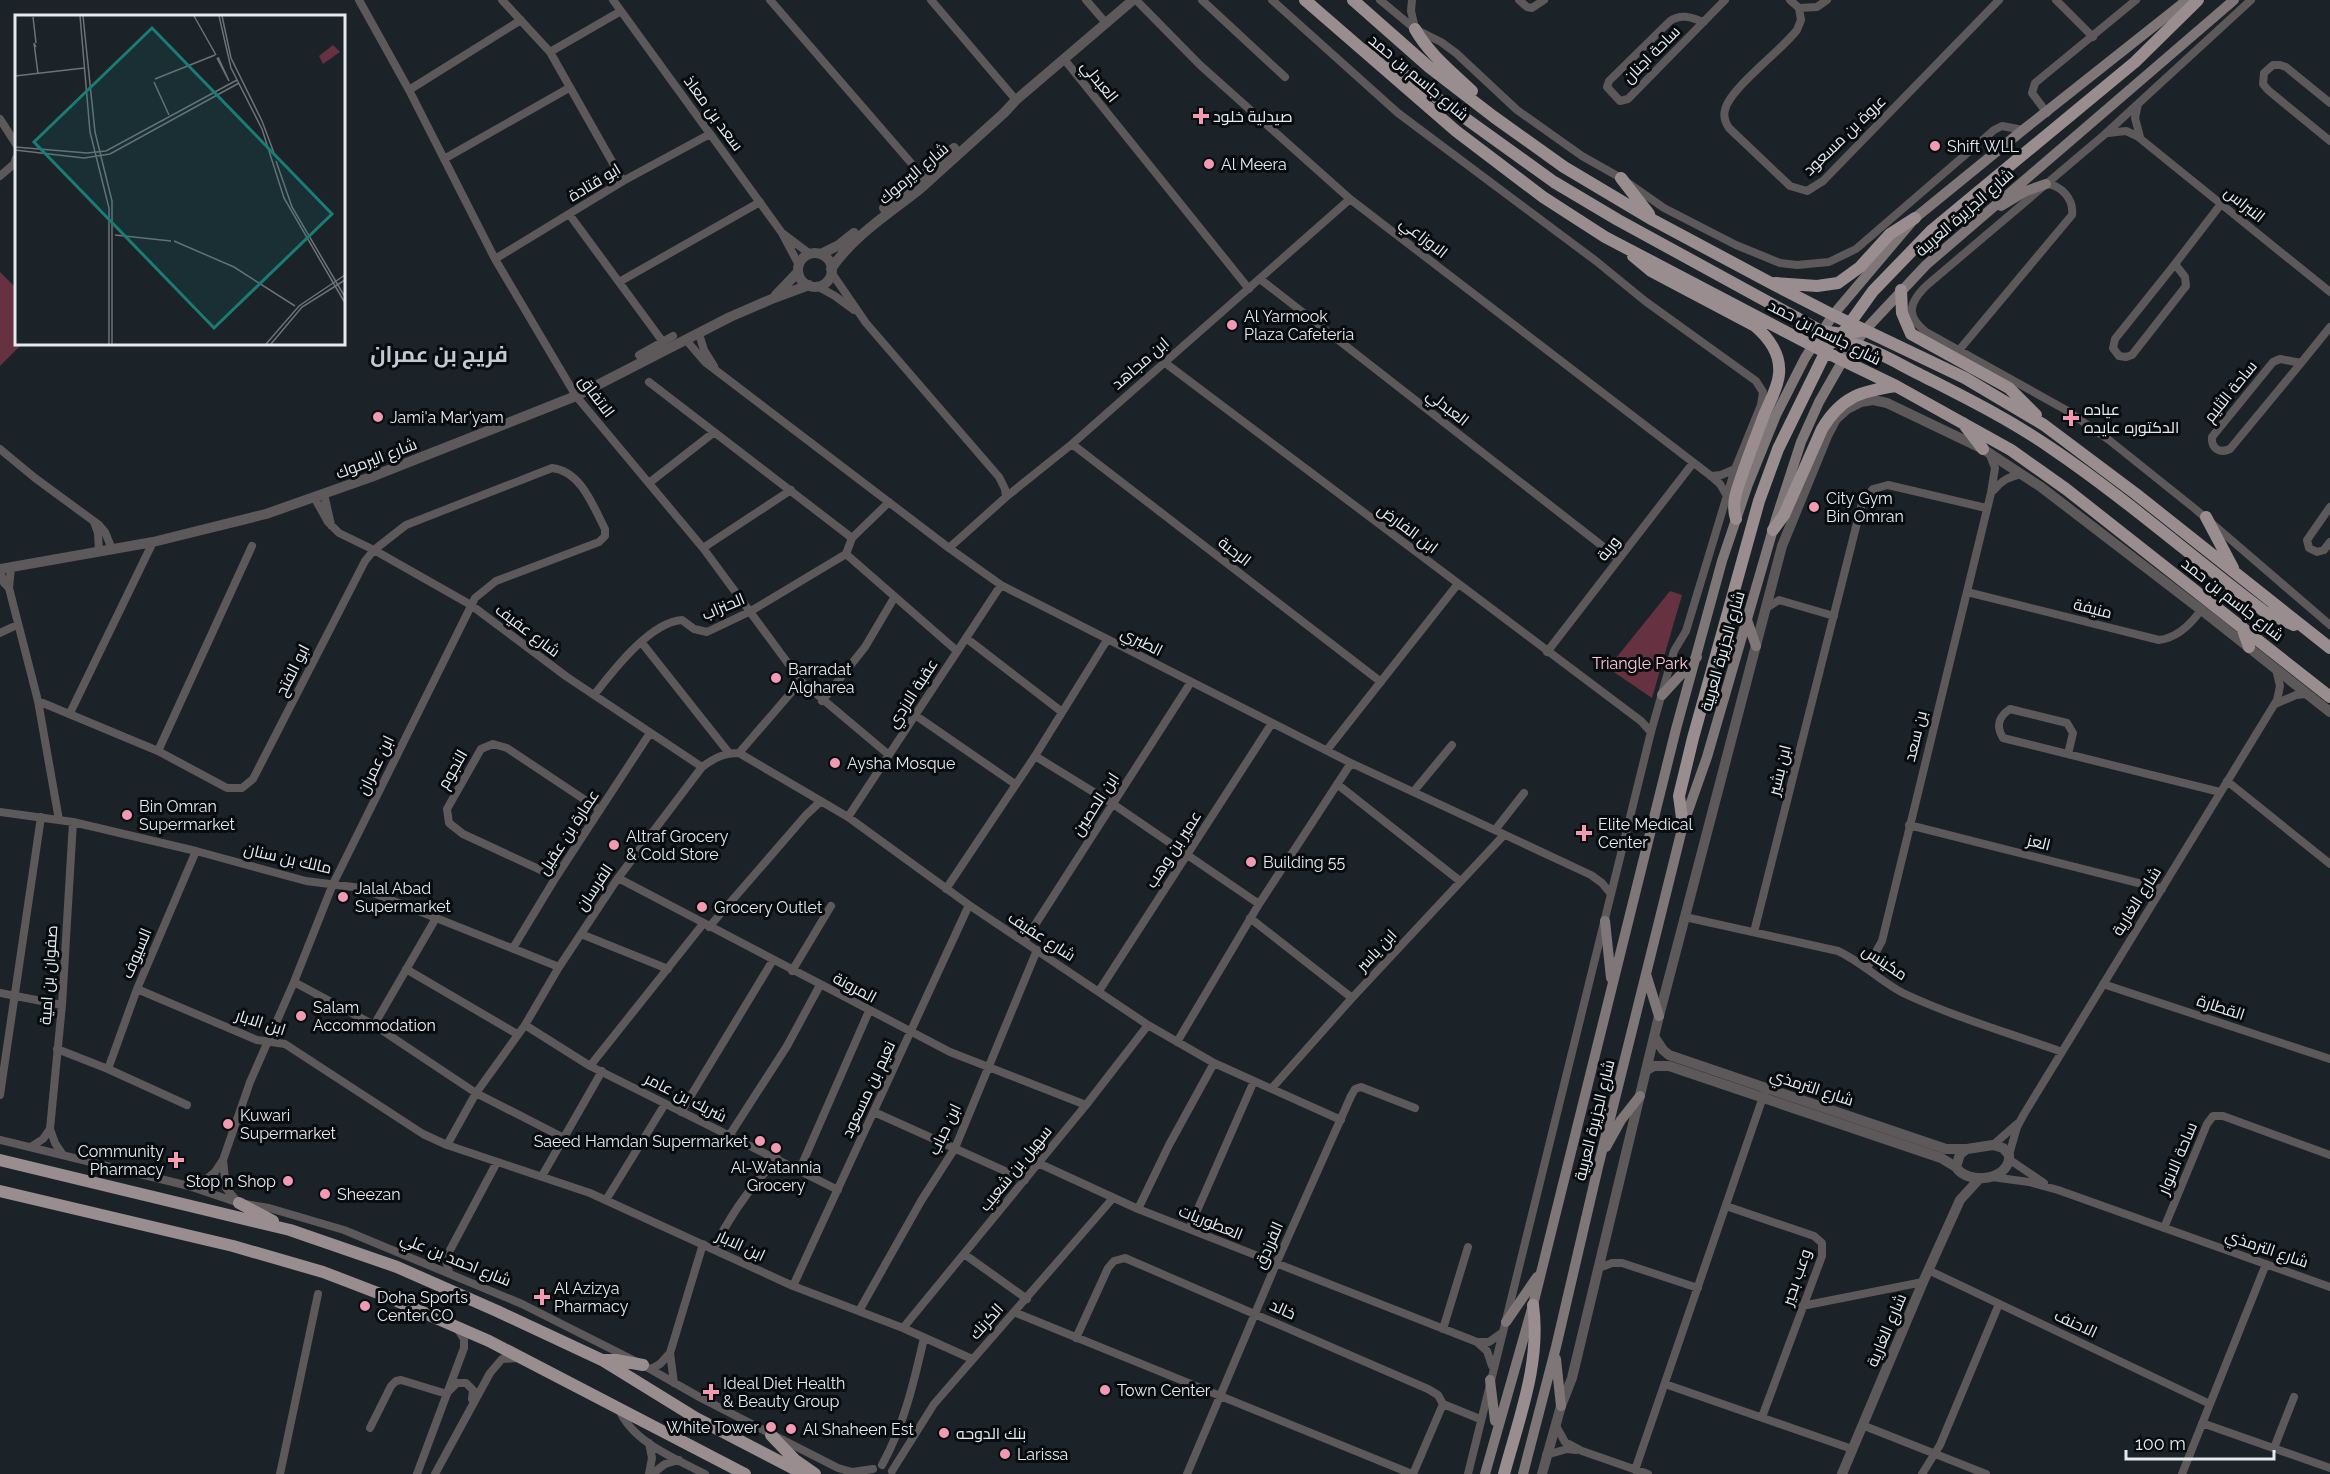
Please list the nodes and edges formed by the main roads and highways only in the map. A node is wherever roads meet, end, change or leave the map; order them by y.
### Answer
1 (1305, 0) edge
2 (1353, 0) edge
3 (2187, 0) edge
4 (2198, 0) edge
5 (2234, 0) edge
6 (1415, 29) road end
7 (1340, 31) junction
8 (1494, 117) junction
9 (1621, 178) road end
10 (2046, 184) road end
11 (1984, 213) junction
12 (1916, 218) junction
13 (1653, 220) junction
14 (1626, 248) junction
15 (1769, 282) junction
16 (1901, 290) junction
17 (1833, 315) junction
18 (1865, 330) junction
19 (1837, 337) junction
20 (1813, 346) junction
21 (1843, 360) junction
22 (1896, 386) junction
23 (1962, 422) junction
24 (2044, 425) junction
25 (1987, 452) road end
26 (2206, 517) road end
27 (1736, 519) junction
28 (1773, 530) junction
29 (2236, 574) junction
30 (1747, 620) junction
31 (2241, 626) junction
32 (2307, 630) junction
33 (1756, 646) road end
34 (2249, 647) road end
35 (2330, 648) edge
36 (1697, 657) junction
37 (1662, 695) road end
38 (2330, 697) edge
39 (1683, 825) junction
40 (1605, 921) road end
41 (1646, 972) junction
42 (1612, 986) junction
43 (1659, 1016) road end
44 (1640, 1096) road end
45 (0, 1160) edge
46 (1598, 1167) junction
47 (0, 1191) edge
48 (238, 1203) road end
49 (290, 1230) junction
50 (1539, 1275) junction
51 (1533, 1305) junction
52 (1504, 1327) road end
53 (1556, 1347) junction
54 (602, 1360) junction
55 (647, 1367) road end
56 (1491, 1375) road end
57 (1562, 1406) road end
58 (1496, 1429) junction
59 (771, 1435) road end
60 (745, 1474) edge
61 (804, 1474) edge
62 (815, 1474) edge
63 (1485, 1474) edge
64 (1504, 1474) edge
65 (1523, 1474) edge

1 - 7 main road, شارع جاسم بن حمد
2 - 8 main road, شارع جاسم بن حمد
3 - 12 main road, شارع الجزيرة العربية
4 - 19 main road
5 - 11 main road, شارع الجزيرة العربية
6 - 8 main road
7 - 14 main road, شارع جاسم بن حمد
7 - 19 main road
8 - 13 main road, شارع جاسم بن حمد
9 - 13 main road
10 - 11 main road
11 - 16 main road, شارع الجزيرة العربية
12 - 15 main road
12 - 17 main road, شارع الجزيرة العربية
13 - 15 main road, شارع جاسم بن حمد
14 - 20 main road, شارع جاسم بن حمد
14 - 27 main road
15 - 17 main road, شارع جاسم بن حمد
16 - 18 main road, شارع الجزيرة العربية
16 - 24 main road
17 - 19 main road
18 - 19 main road, شارع جاسم بن حمد
18 - 19 main road, شارع الجزيرة العربية
18 - 24 main road, شارع جاسم بن حمد
19 - 20 main road
19 - 21 main road, شارع جاسم بن حمد
19 - 21 main road, شارع الجزيرة العربية
19 - 32 main road
19 - 39 main road
20 - 27 main road, شارع الجزيرة العربية
21 - 22 main road, شارع جاسم بن حمد
21 - 28 main road, شارع الجزيرة العربية
22 - 23 main road, شارع جاسم بن حمد
22 - 28 main road
23 - 25 main road
23 - 31 main road, شارع جاسم بن حمد
24 - 29 main road, شارع جاسم بن حمد
26 - 29 main road
27 - 36 main road, شارع الجزيرة العربية
28 - 30 main road, شارع الجزيرة العربية
29 - 32 main road, شارع جاسم بن حمد
30 - 33 main road
30 - 39 main road, شارع الجزيرة العربية
31 - 34 main road
31 - 38 main road, شارع جاسم بن حمد
32 - 35 main road, شارع جاسم بن حمد
36 - 37 main road
36 - 42 main road, شارع الجزيرة العربية
39 - 41 main road, شارع الجزيرة العربية
40 - 42 main road
41 - 43 main road
41 - 46 main road, شارع الجزيرة العربية
42 - 50 main road, شارع الجزيرة العربية
44 - 46 main road
45 - 49 main road, شارع احمد بن علي
46 - 53 main road, شارع الجزيرة العربية
47 - 60 main road
48 - 49 main road
49 - 54 main road, شارع احمد بن علي
50 - 51 main road, شارع الجزيرة العربية
50 - 52 main road
51 - 58 main road, شارع الجزيرة العربية
51 - 64 main road
53 - 57 main road
53 - 65 main road, شارع الجزيرة العربية
54 - 55 main road
54 - 61 main road, شارع احمد بن علي
56 - 58 main road
58 - 63 main road, شارع الجزيرة العربية
59 - 62 main road

